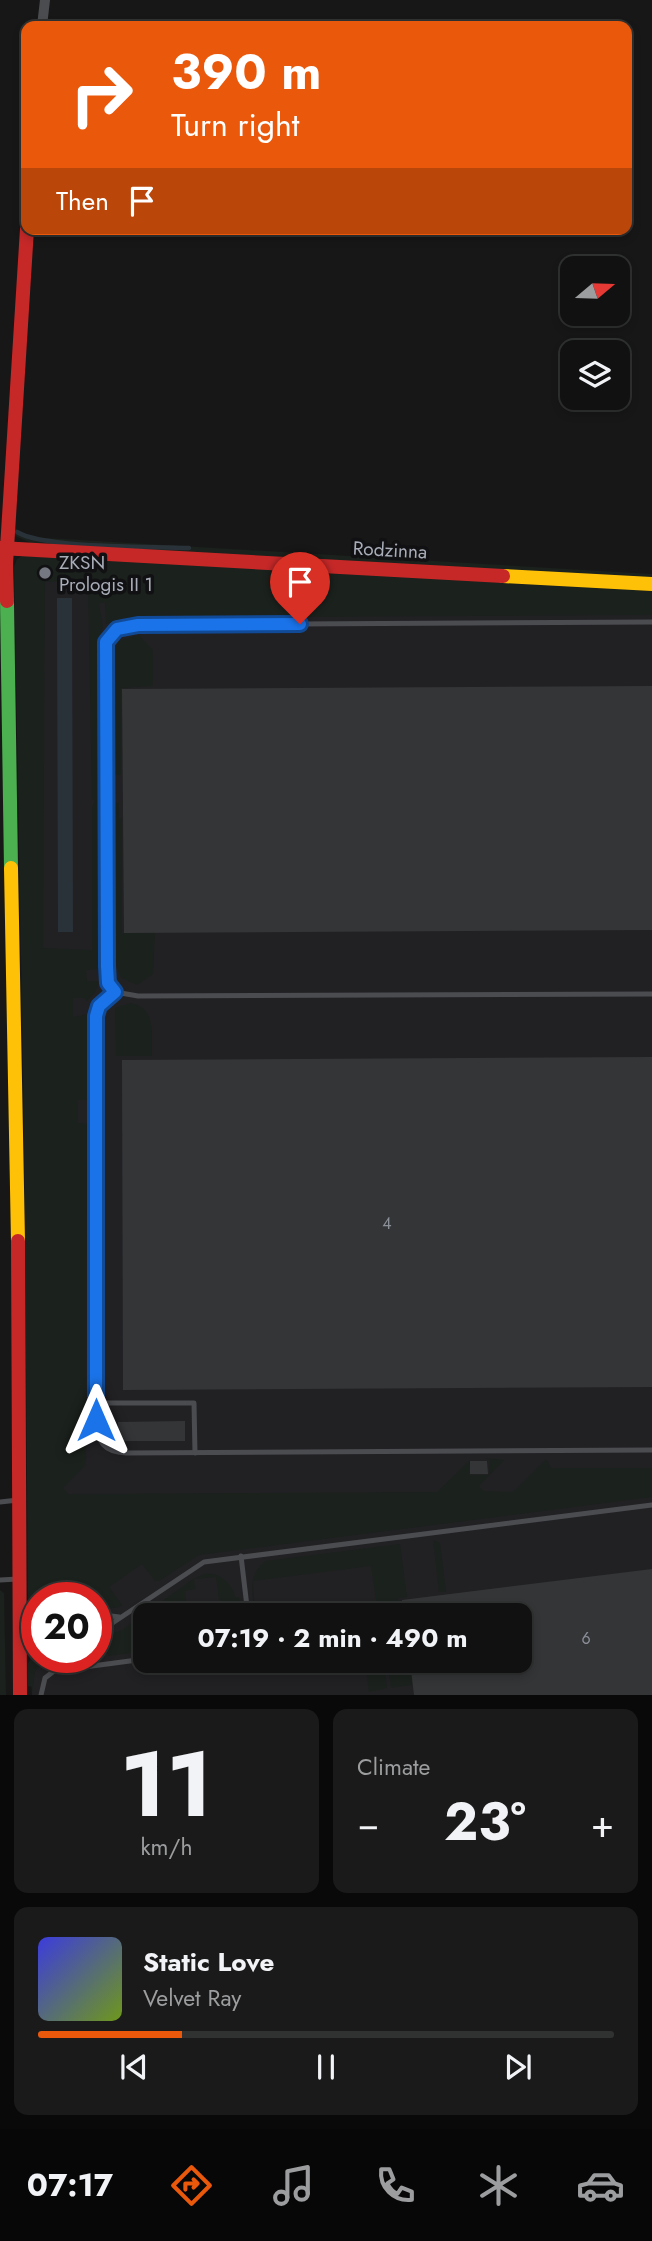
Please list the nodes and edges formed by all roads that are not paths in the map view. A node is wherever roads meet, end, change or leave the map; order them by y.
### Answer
1 (45, 0) edge
2 (43, 21) edge
3 (27, 235) edge
4 (3, 549) edge
5 (652, 584) edge
6 (652, 622) edge
7 (115, 992) junction
8 (652, 994) edge
9 (96, 1403) junction
10 (652, 1450) edge
11 (195, 1453) junction
12 (18, 1500) junction
13 (0, 1502) edge
14 (652, 1505) edge
15 (241, 1556) junction
16 (0, 1580) edge
17 (18, 1580) junction
18 (247, 1603) edge
19 (112, 1616) edge
20 (119, 1617) junction
21 (19, 1620) joint
22 (112, 1623) edge
23 (19, 1638) joint
24 (133, 1661) edge
25 (19, 1695) edge
26 (41, 1695) edge

1 - 2 street
3 - 4 street
4 - 5 street, Rodzinna
4 - 12 street
6 - 7 lane
7 - 8 lane
7 - 9 lane
9 - 11 lane
9 - 11 lane
10 - 11 lane
12 - 13 lane
12 - 17 street
14 - 15 lane
15 - 18 lane
15 - 20 lane
16 - 17 lane
17 - 21 street
19 - 20 lane
20 - 22 lane
21 - 23 street
23 - 25 street
24 - 26 lane

